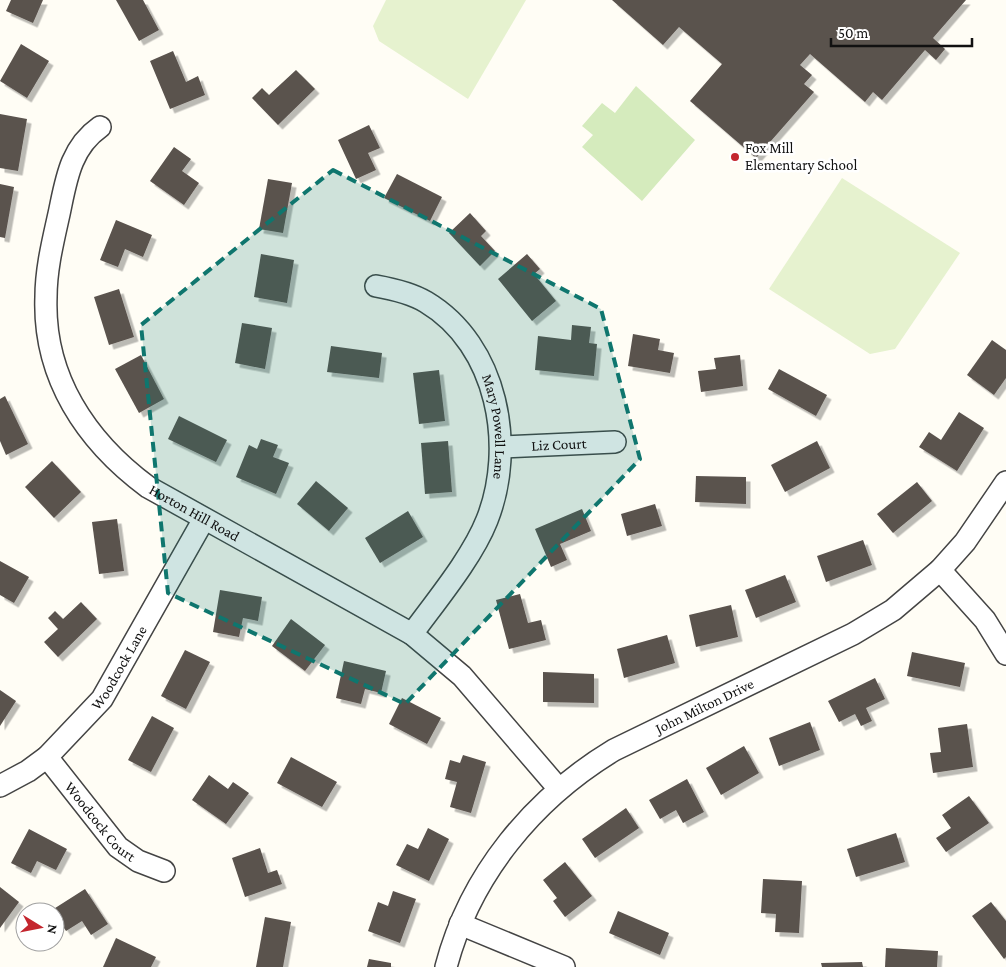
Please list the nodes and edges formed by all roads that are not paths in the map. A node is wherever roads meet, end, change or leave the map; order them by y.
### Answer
1 (100, 127) dead end
2 (376, 286) dead end
3 (615, 442) dead end
4 (501, 447) junction
5 (1006, 482) edge
6 (204, 519) junction
7 (940, 570) junction
8 (412, 634) junction
9 (1006, 654) edge
10 (47, 757) junction
11 (0, 786) edge
12 (559, 789) junction
13 (164, 871) dead end
14 (460, 924) junction
15 (446, 967) edge
16 (564, 967) edge

1 - 6 street, Horton Hill Road
2 - 4 street, Mary Powell Lane
3 - 4 street, Liz Court
4 - 8 street, Mary Powell Lane
5 - 7 street, John Milton Drive
6 - 8 street, Horton Hill Road
6 - 10 street, Woodcock Lane
7 - 9 street
7 - 12 street, John Milton Drive
8 - 12 street, Horton Hill Road
10 - 11 street, Woodcock Lane
10 - 13 street, Woodcock Court
12 - 14 street, John Milton Drive
14 - 15 street, John Milton Drive
14 - 16 street

